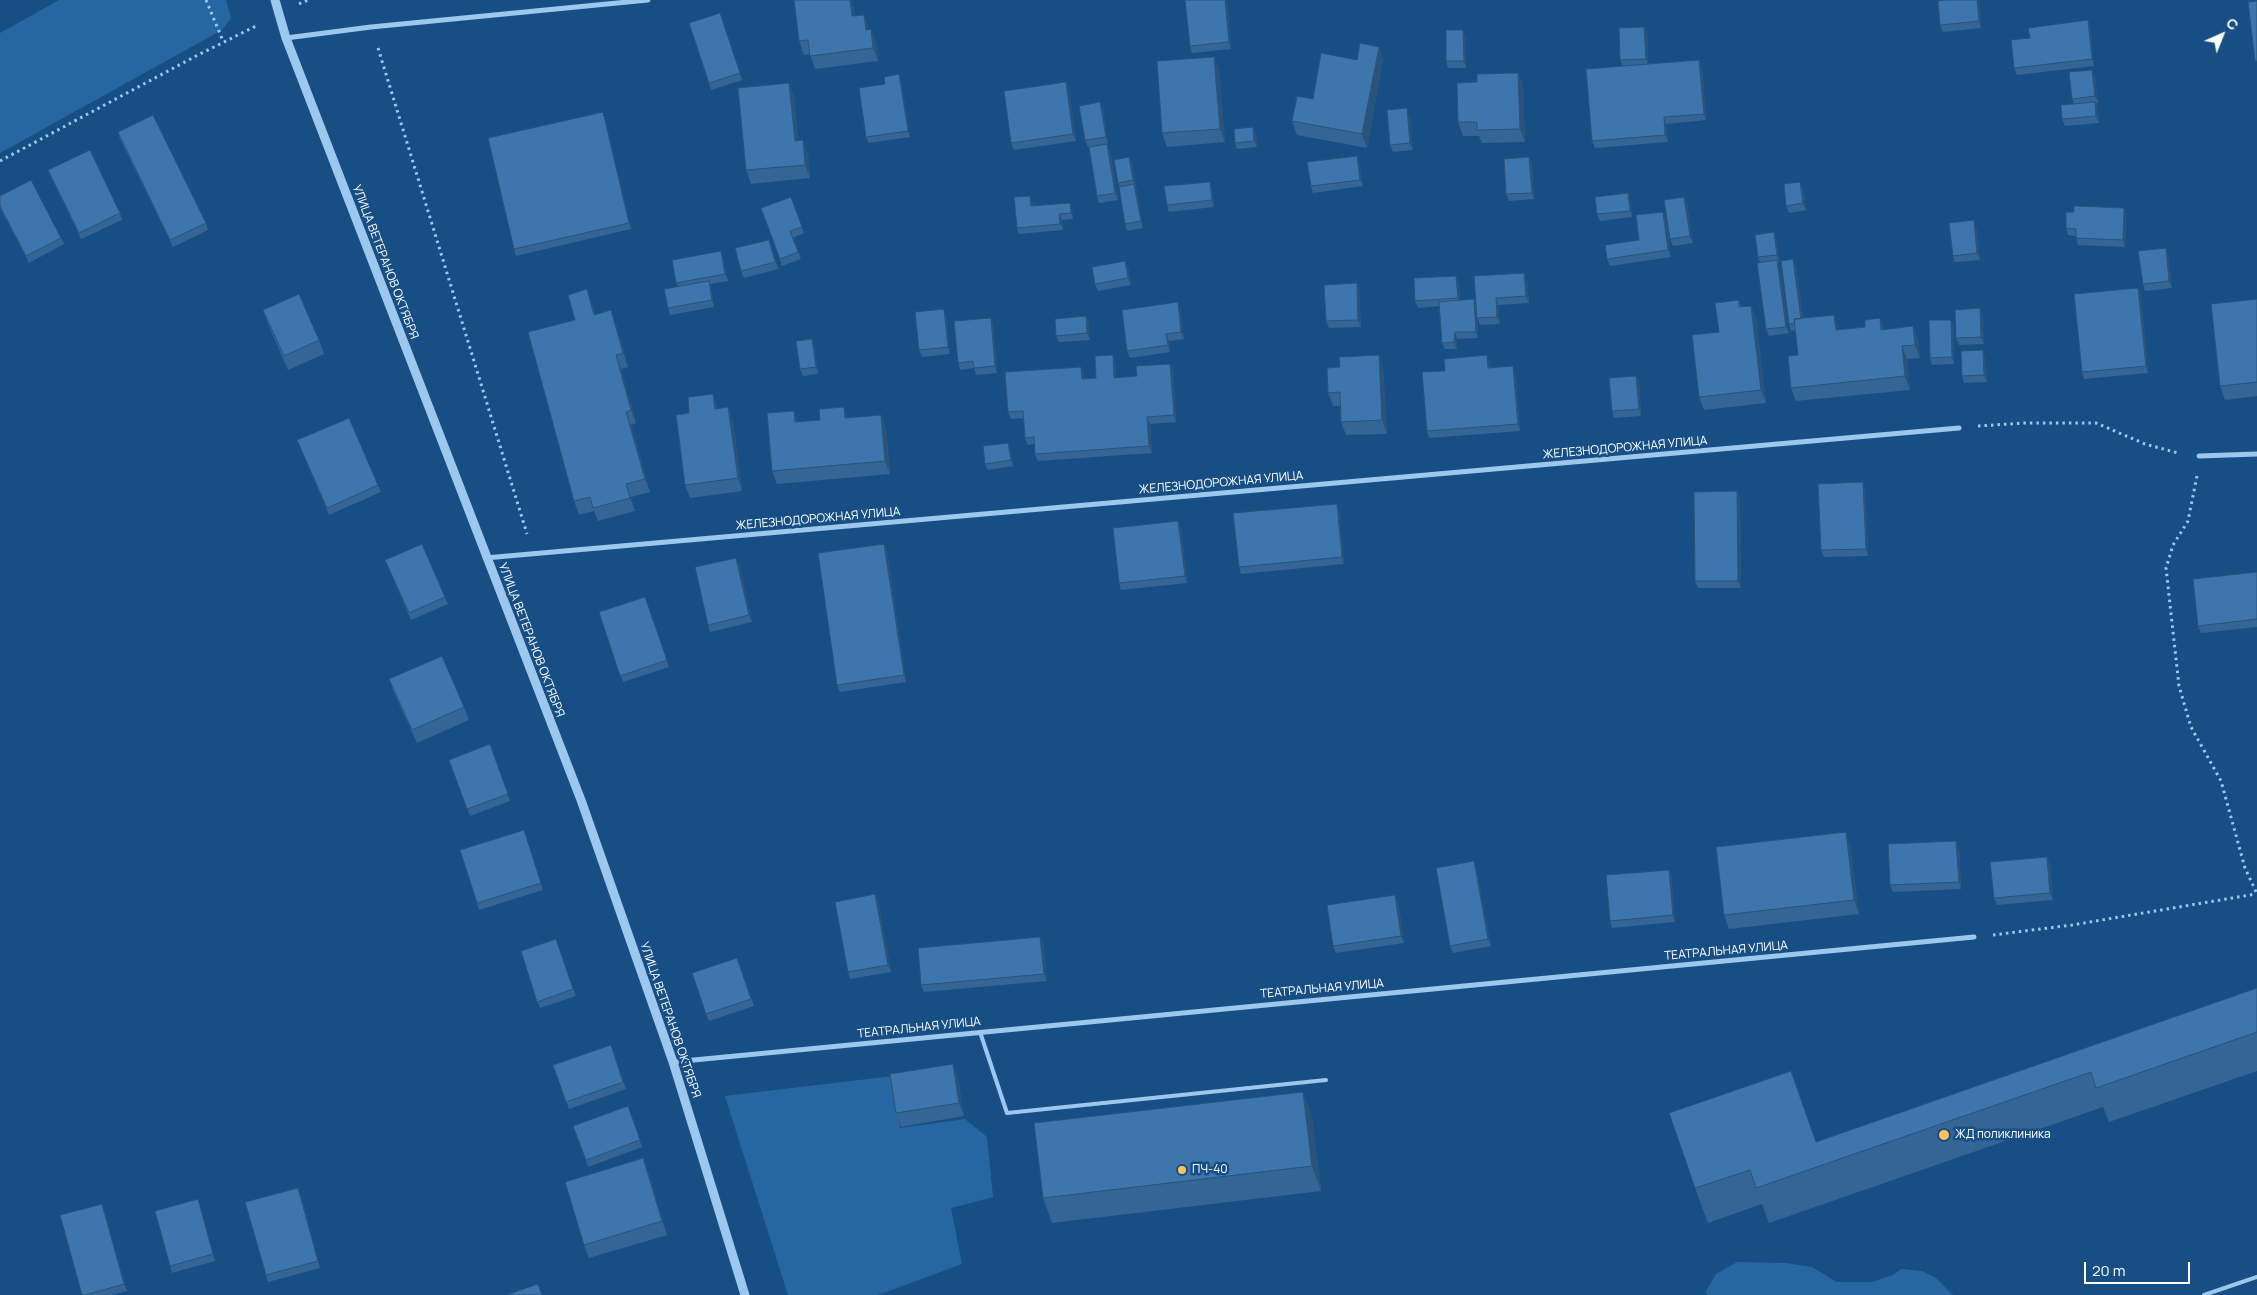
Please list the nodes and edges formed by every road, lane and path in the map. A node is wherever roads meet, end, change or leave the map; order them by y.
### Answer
1 (206, 0) edge
2 (275, 0) edge
3 (648, 0) edge
4 (371, 27) junction
5 (286, 38) junction
6 (0, 161) edge
7 (2000, 424) dead end
8 (1959, 428) dead end
9 (2257, 454) edge
10 (2199, 456) junction
11 (533, 554) junction
12 (485, 558) junction
13 (2257, 894) edge
14 (1974, 937) joint
15 (980, 1032) junction
16 (673, 1062) junction
17 (1326, 1080) dead end
18 (2257, 1277) edge
19 (745, 1295) edge
20 (2204, 1295) edge

1 - 6 path
2 - 5 street, УЛИЦА ВЕТЕРАНОВ ОКТЯБРЯ
3 - 4 street
4 - 5 street
4 - 11 path
5 - 12 street, УЛИЦА ВЕТЕРАНОВ ОКТЯБРЯ
7 - 10 path
8 - 11 street, ЖЕЛЕЗНОДОРОЖНАЯ УЛИЦА
9 - 10 street
10 - 13 path
11 - 12 street, ЖЕЛЕЗНОДОРОЖНАЯ УЛИЦА
12 - 16 street, УЛИЦА ВЕТЕРАНОВ ОКТЯБРЯ
13 - 14 path
14 - 15 street, ТЕАТРАЛЬНАЯ УЛИЦА
15 - 16 street, ТЕАТРАЛЬНАЯ УЛИЦА
15 - 17 lane
16 - 19 street, УЛИЦА ВЕТЕРАНОВ ОКТЯБРЯ
18 - 20 lane

